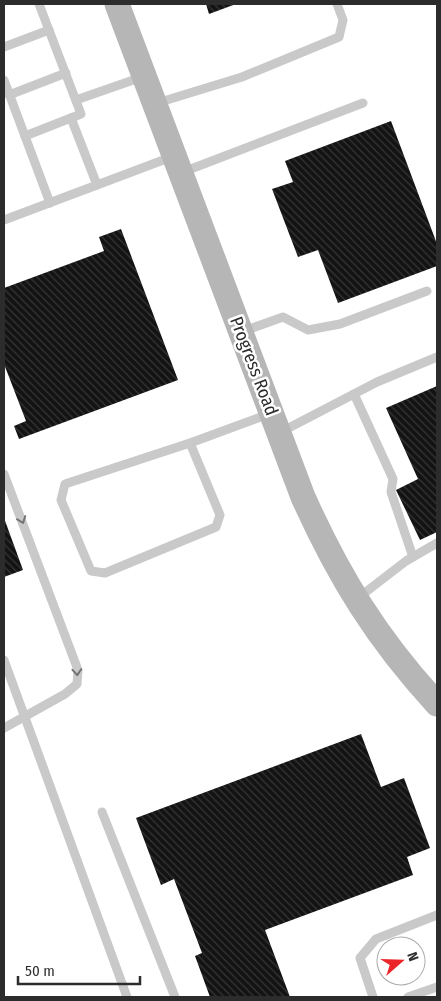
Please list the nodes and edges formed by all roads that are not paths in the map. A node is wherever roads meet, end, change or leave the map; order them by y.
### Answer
1 (39, 4) edge
2 (117, 4) edge
3 (337, 4) edge
4 (49, 30) junction
5 (4, 47) edge
6 (66, 73) junction
7 (144, 76) junction
8 (4, 80) edge
9 (9, 95) junction
10 (76, 100) junction
11 (154, 103) junction
12 (363, 103) dead end
13 (71, 118) junction
14 (25, 136) junction
15 (178, 165) junction
16 (97, 185) junction
17 (50, 203) junction
18 (4, 220) edge
19 (427, 291) dead end
20 (241, 332) junction
21 (437, 357) edge
22 (354, 394) junction
23 (275, 423) junction
24 (190, 443) junction
25 (4, 474) edge
26 (437, 543) edge
27 (412, 557) junction
28 (355, 600) junction
29 (4, 660) edge
30 (437, 704) edge
31 (25, 717) junction
32 (4, 728) edge
33 (102, 812) dead end
34 (437, 915) edge
35 (437, 987) edge
36 (127, 997) edge
37 (175, 997) edge
38 (374, 997) edge
39 (408, 997) edge

1 - 4 lane
2 - 7 main road, Progress Road
3 - 11 lane
4 - 5 lane
4 - 6 lane
6 - 9 lane
6 - 10 lane
7 - 10 lane
7 - 11 main road, Progress Road
8 - 9 lane
9 - 14 lane
10 - 13 lane
11 - 15 main road, Progress Road
12 - 15 lane
13 - 14 lane
13 - 16 lane
14 - 17 lane
15 - 16 lane
15 - 20 main road, Progress Road
16 - 17 lane
17 - 18 lane
19 - 20 lane
20 - 23 main road, Progress Road
21 - 22 lane
22 - 23 lane
22 - 27 lane
23 - 24 lane
23 - 28 main road, Progress Road
24 - 24 lane
25 -> 31 lane
26 - 27 lane
27 - 28 lane
28 - 30 main road, Progress Road
29 - 31 lane
31 - 32 lane
31 - 36 lane
33 - 37 lane
34 - 38 lane
35 - 39 lane

